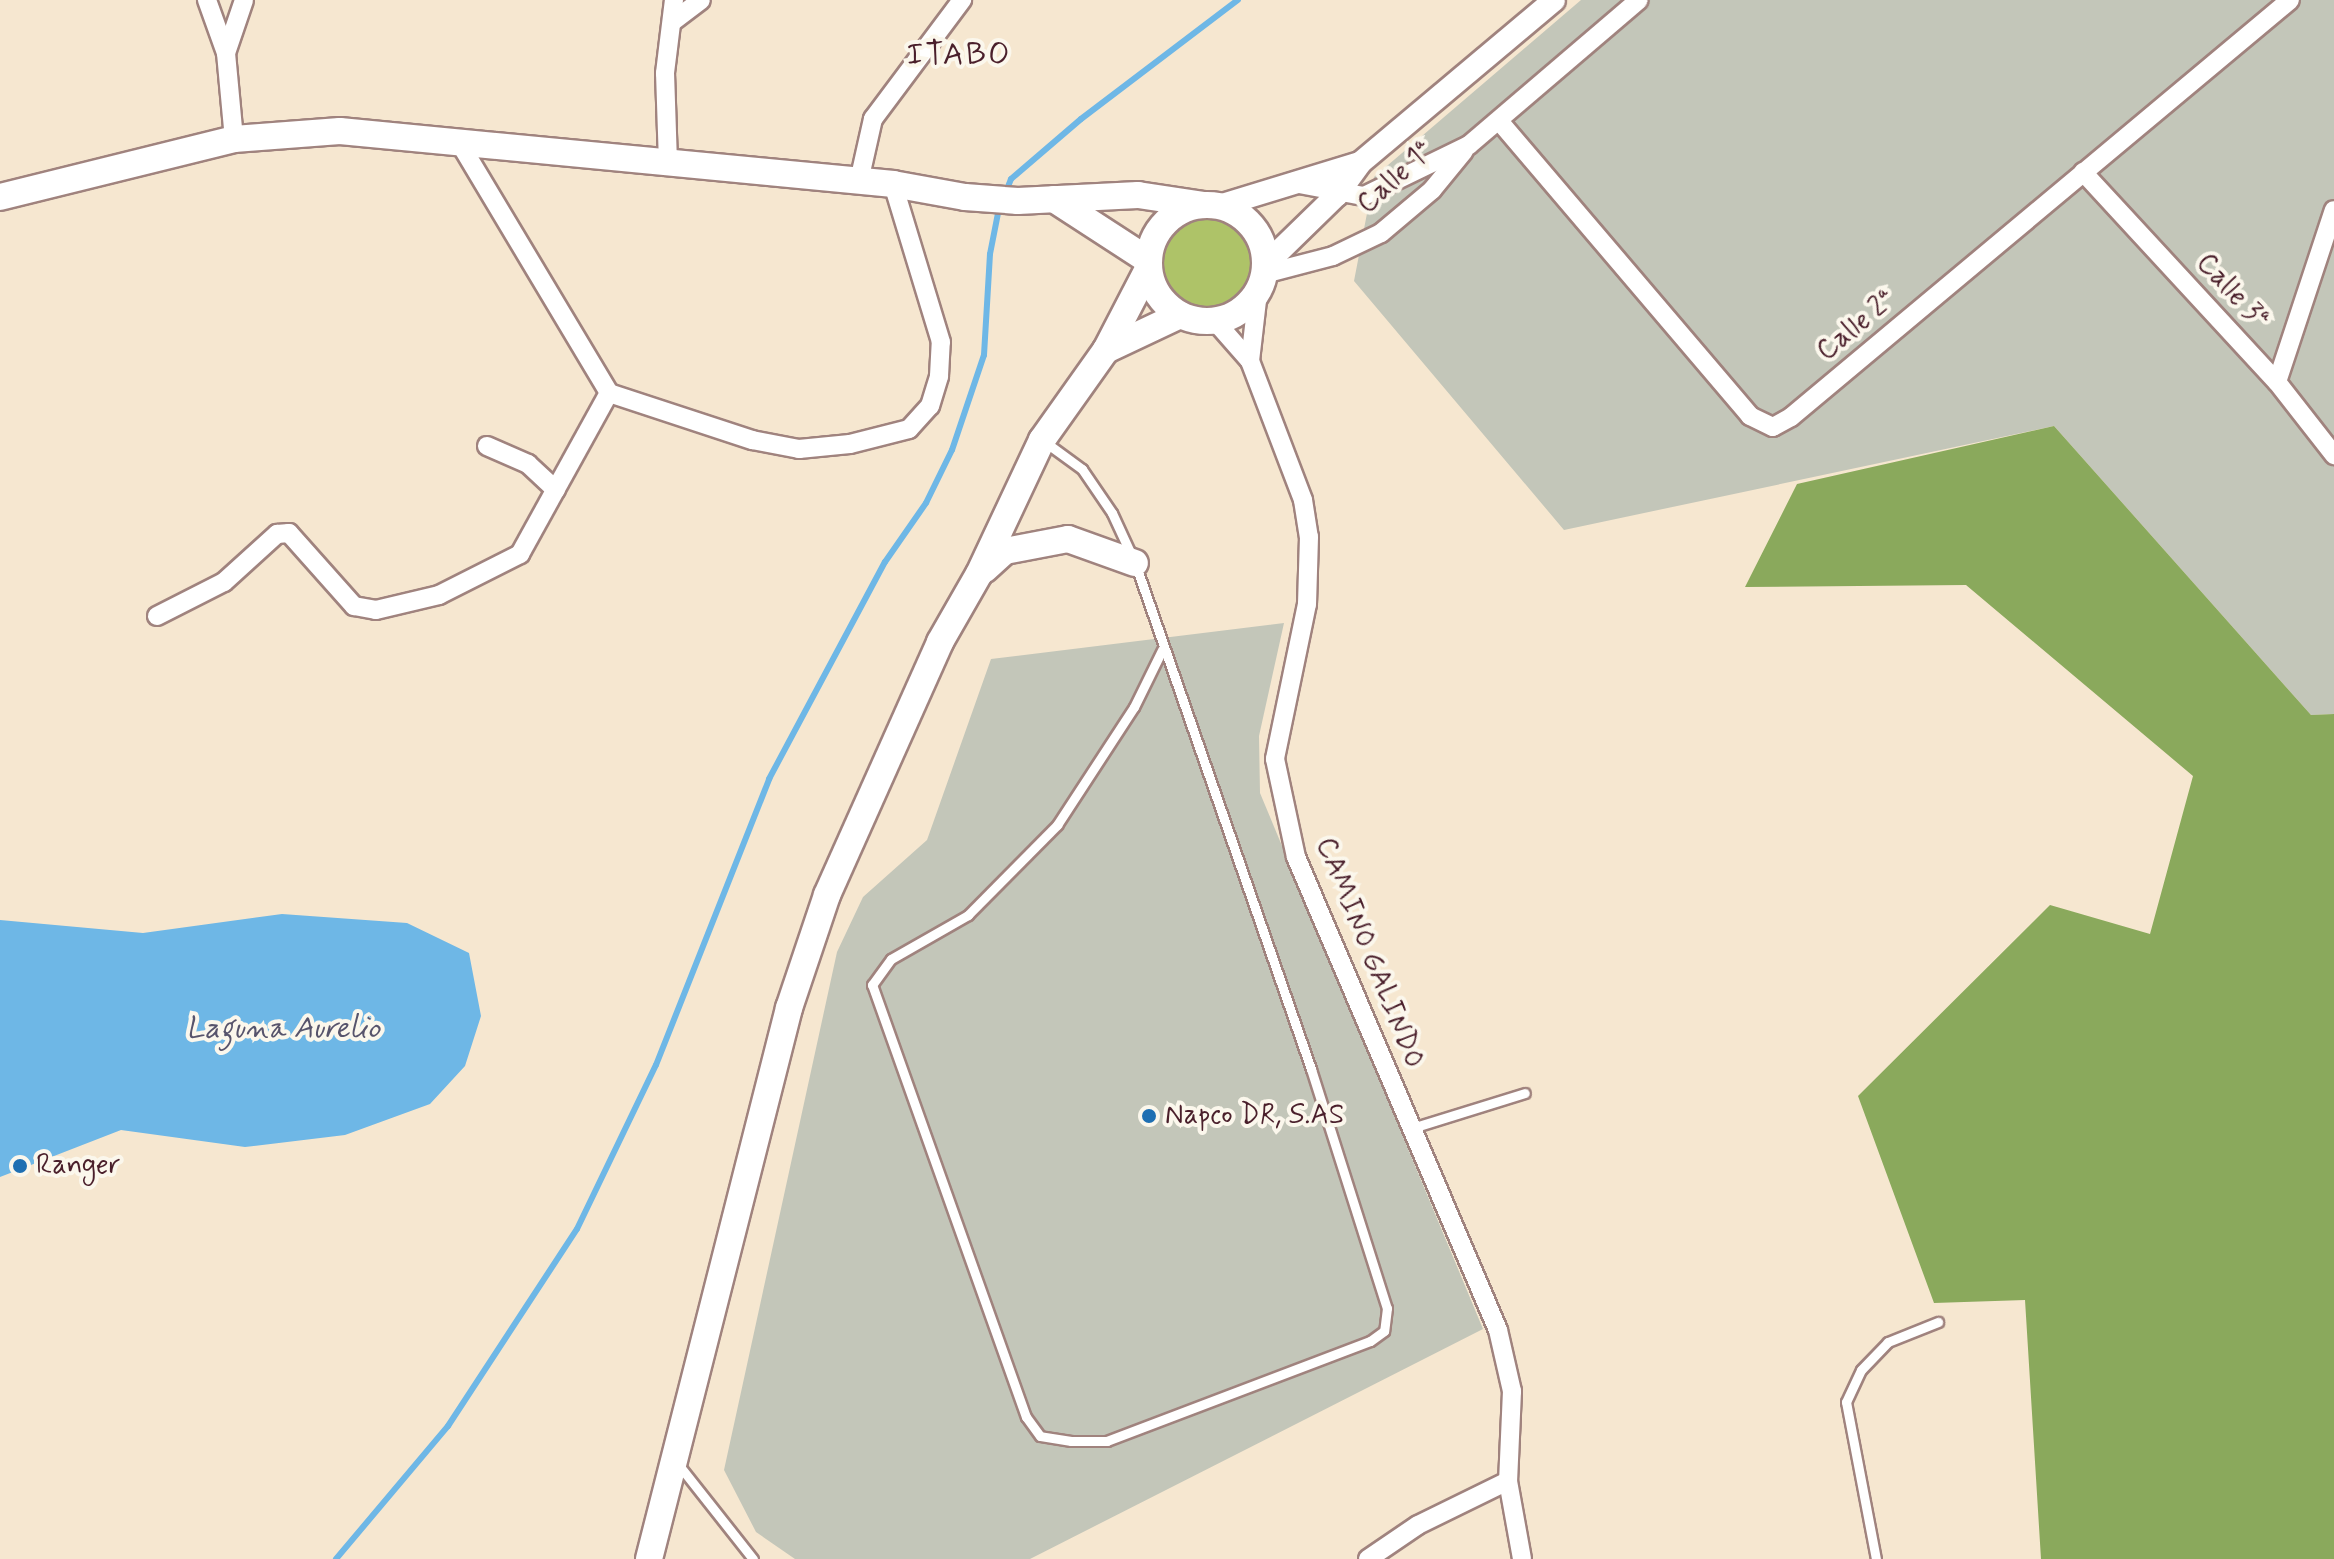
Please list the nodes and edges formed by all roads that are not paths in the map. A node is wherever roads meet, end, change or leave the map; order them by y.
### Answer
1 (207, 0) edge
2 (244, 0) edge
3 (674, 0) edge
4 (701, 0) edge
5 (962, 0) edge
6 (1554, 0) edge
7 (1639, 0) edge
8 (2290, 0) edge
9 (672, 22) junction
10 (226, 53) junction
11 (1500, 122) junction
12 (234, 139) junction
13 (459, 142) junction
14 (1469, 145) junction
15 (668, 163) junction
16 (1360, 163) junction
17 (2083, 172) junction
18 (859, 181) junction
19 (893, 184) junction
20 (1299, 184) junction
21 (1337, 195) junction
22 (0, 197) edge
23 (1054, 199) junction
24 (1212, 205) junction
25 (2334, 210) edge
26 (1148, 265) junction
27 (1263, 277) junction
28 (1180, 315) junction
29 (1215, 321) junction
30 (1106, 350) junction
31 (1250, 361) junction
32 (2277, 382) junction
33 (609, 393) junction
34 (1042, 440) junction
35 (487, 446) dead end
36 (2334, 455) edge
37 (556, 490) junction
38 (1135, 563) junction
39 (979, 574) junction
40 (157, 616) dead end
41 (1162, 650) junction
42 (1525, 1093) dead end
43 (1412, 1128) junction
44 (1938, 1322) dead end
45 (675, 1460) junction
46 (1508, 1481) junction
47 (649, 1559) edge
48 (753, 1559) edge
49 (1368, 1559) edge
50 (1522, 1559) edge
51 (1876, 1559) edge

1 - 10 street
2 - 10 street
3 - 9 street
4 - 9 street
5 - 18 street
6 - 16 street
7 - 11 street, Calle 1ª
8 - 17 street, Calle 2ª
9 - 15 street
10 - 12 street
11 - 14 street, Calle 1ª
11 - 17 street, Calle 2ª
12 - 13 main road
12 - 22 main road
13 - 15 main road
13 - 33 street
14 - 21 street, Calle 1ª
14 - 27 street, Calle 1ª
15 - 18 main road
16 - 20 street
16 - 21 street
17 - 32 street, Calle 3ª
18 - 19 main road
19 - 23 main road
19 - 33 street
20 - 21 street, Calle 1ª
20 - 24 street
21 - 27 street
23 - 24 main road
23 - 26 main road
24 - 26 main road
24 - 27 main road
25 - 32 street
26 - 28 main road
26 - 30 main road
27 - 29 main road
27 - 31 street, CAMINO GALINDO
28 - 29 main road
28 - 30 main road
29 - 31 street, CAMINO GALINDO
30 - 34 main road
31 - 43 street, CAMINO GALINDO
32 - 36 street, Calle 3ª
33 - 37 street
34 - 38 lane
34 - 39 main road
35 - 37 street
37 - 40 street
38 - 39 main road
38 - 41 lane
39 - 45 main road
41 - 41 lane
42 - 43 lane
43 - 46 street, CAMINO GALINDO
44 - 51 lane
45 - 47 main road
45 - 48 lane
46 - 49 street
46 - 50 street, CAMINO GALINDO

